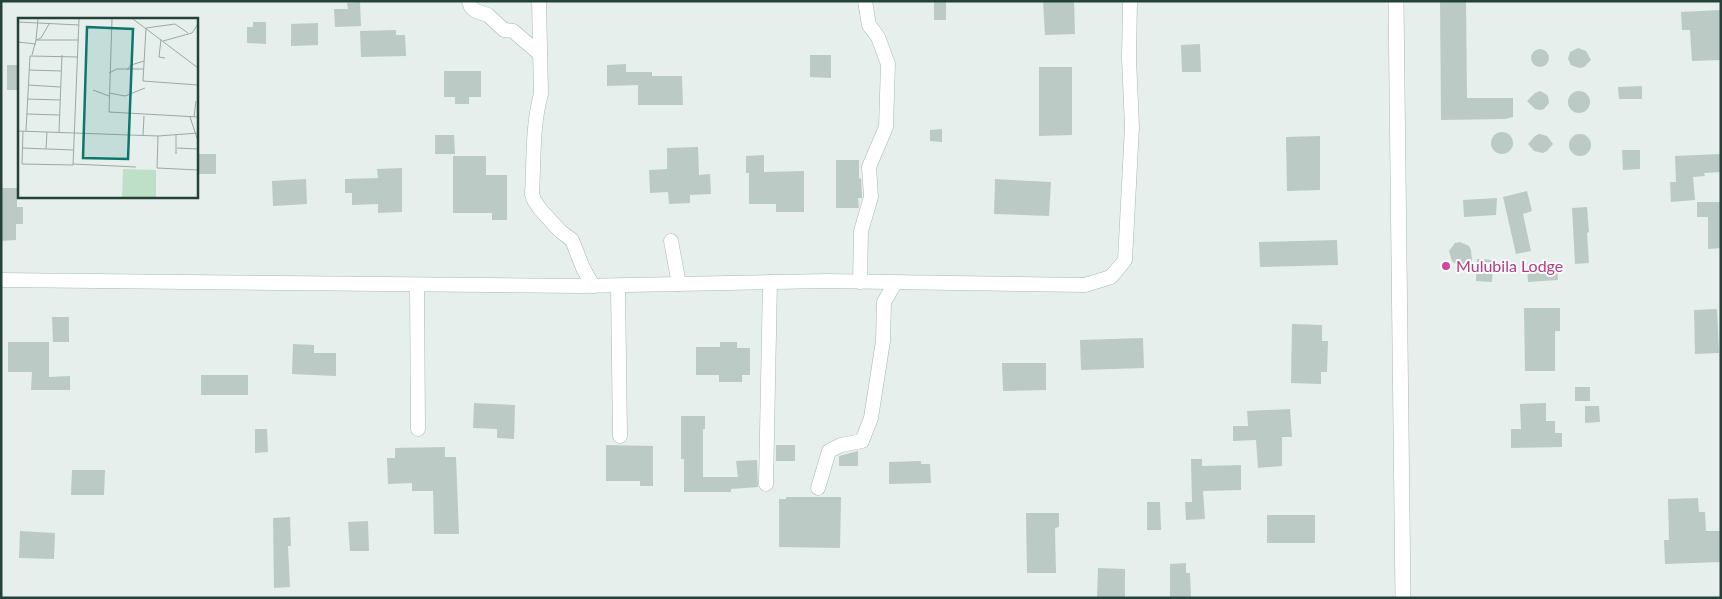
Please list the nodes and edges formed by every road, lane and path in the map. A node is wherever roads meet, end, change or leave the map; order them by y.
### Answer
1 (469, 1) edge
2 (538, 1) edge
3 (865, 1) edge
4 (1130, 1) edge
5 (1396, 1) edge
6 (540, 54) junction
7 (671, 241) dead end
8 (1, 280) edge
9 (770, 282) junction
10 (860, 282) junction
11 (895, 283) junction
12 (679, 284) junction
13 (417, 285) junction
14 (593, 286) junction
15 (618, 286) junction
16 (418, 429) dead end
17 (620, 436) dead end
18 (766, 484) dead end
19 (818, 488) dead end
20 (1403, 598) edge

1 - 6 street
2 - 6 street
3 - 10 street
4 - 11 street
5 - 20 street
6 - 14 street
7 - 12 street
8 - 13 street
9 - 10 street
9 - 12 street
9 - 18 street
10 - 11 street
11 - 19 street
12 - 15 street
13 - 14 street
13 - 16 street
14 - 15 street
15 - 17 street

